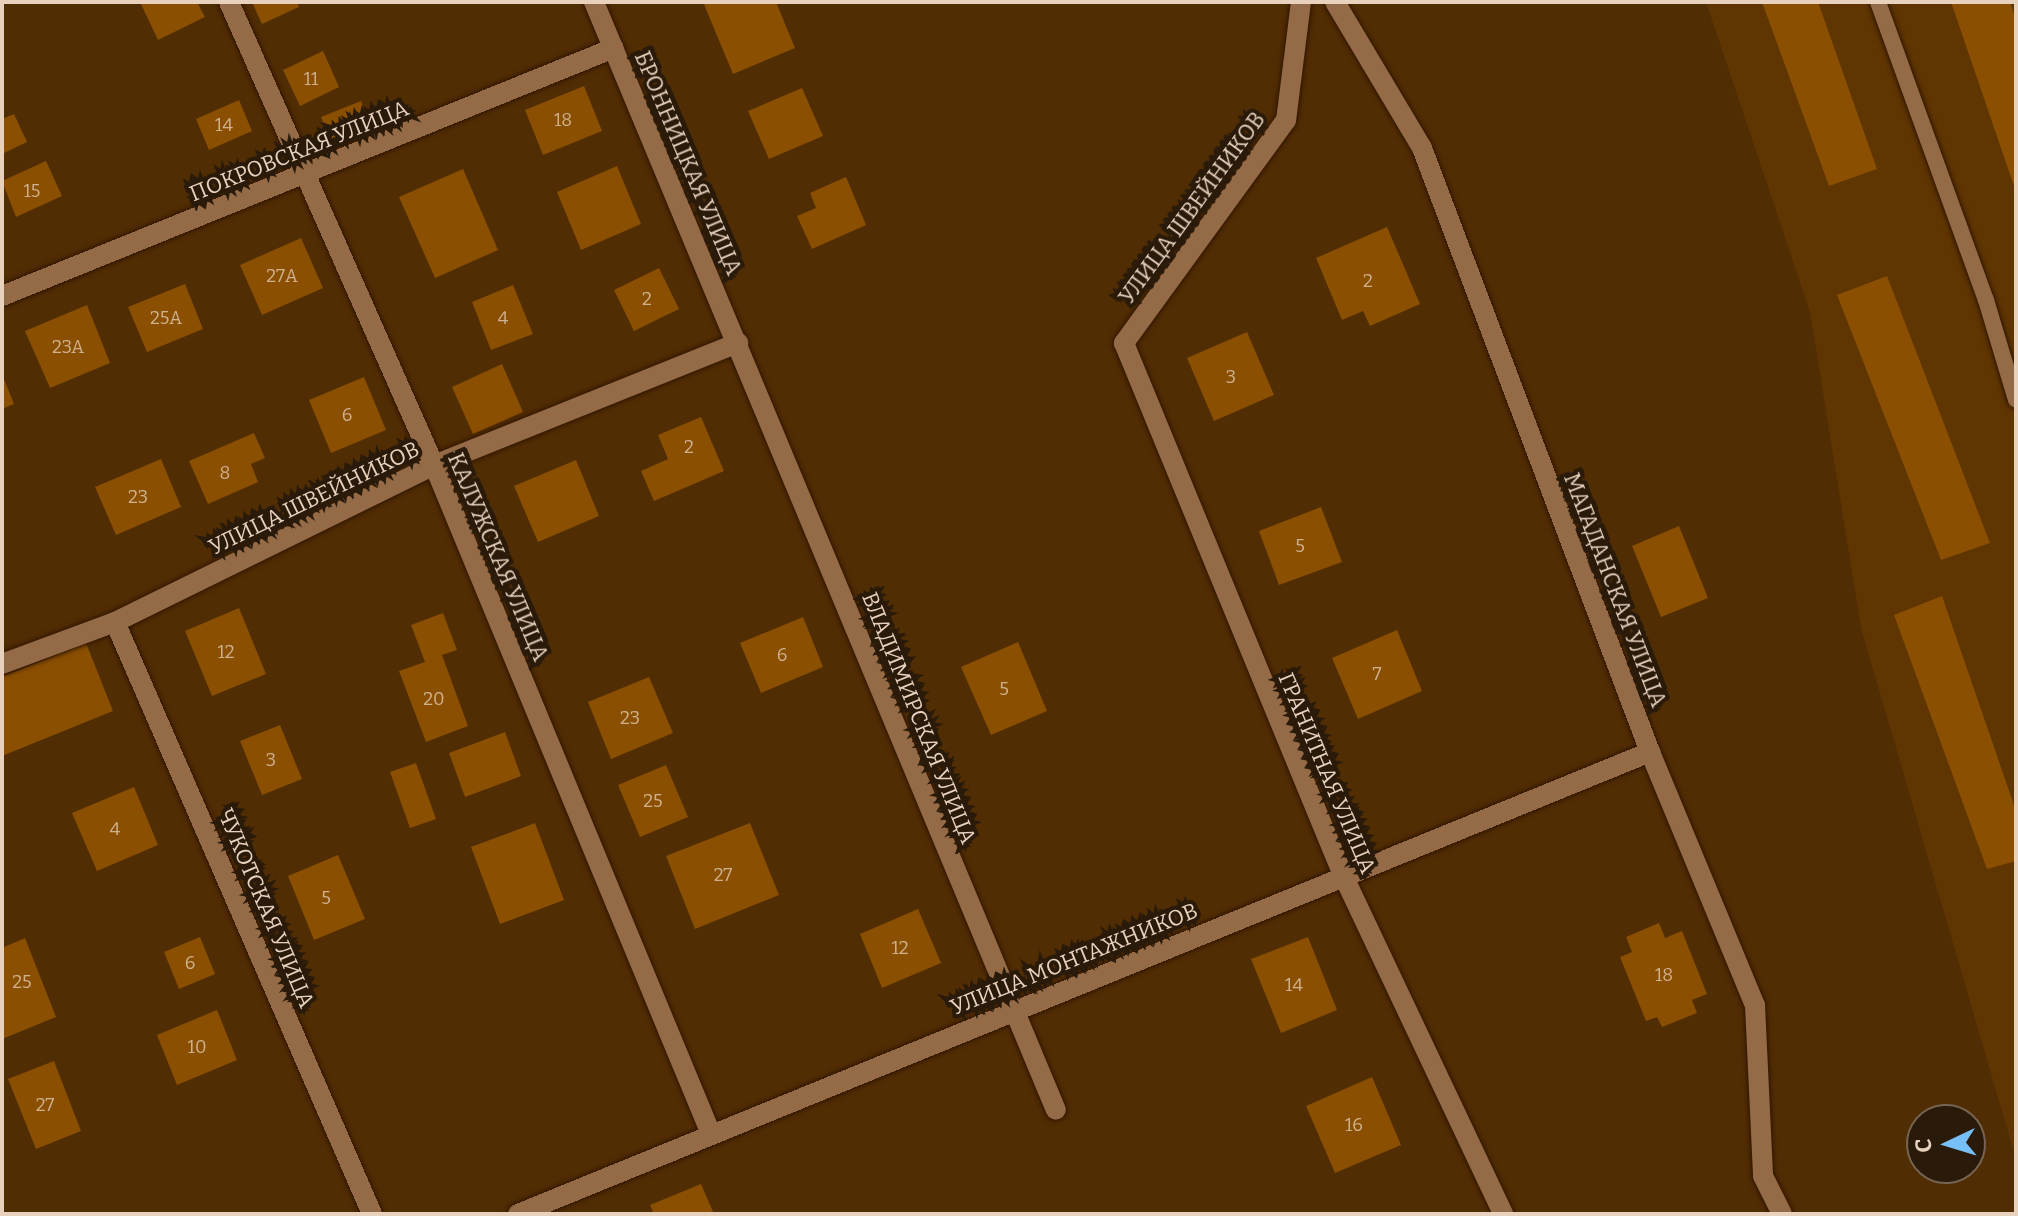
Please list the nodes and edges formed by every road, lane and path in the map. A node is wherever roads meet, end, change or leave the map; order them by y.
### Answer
1 (229, 2) edge
2 (594, 2) edge
3 (1301, 2) edge
4 (1335, 2) edge
5 (1878, 2) edge
6 (614, 48) junction
7 (308, 174) junction
8 (3, 295) edge
9 (738, 343) junction
10 (1124, 343) joint
11 (2010, 361) edge
12 (2016, 400) edge
13 (434, 465) junction
14 (115, 622) junction
15 (2, 664) edge
16 (1650, 752) junction
17 (1343, 875) junction
18 (1013, 1010) junction
19 (1056, 1110) dead end
20 (711, 1134) junction
21 (372, 1214) edge
22 (518, 1214) edge
23 (1503, 1214) edge
24 (1782, 1214) edge

1 - 7 street, КАЛУЖСКАЯ УЛИЦА
2 - 6 street, БРОННИЦКАЯ УЛИЦА
3 - 10 street, УЛИЦА ШВЕЙНИКОВ
4 - 16 street, МАГАДАНСКАЯ УЛИЦА
5 - 11 lane
6 - 7 street, ПОКРОВСКАЯ УЛИЦА
6 - 9 street, БРОННИЦКАЯ УЛИЦА
7 - 8 street, ПОКРОВСКАЯ УЛИЦА
7 - 13 street, КАЛУЖСКАЯ УЛИЦА
9 - 13 street, УЛИЦА ШВЕЙНИКОВ
9 - 18 street, ВЛАДИМИРСКАЯ УЛИЦА
10 - 17 street, ГРАНИТНАЯ УЛИЦА
11 - 12 lane
13 - 14 street, УЛИЦА ШВЕЙНИКОВ
13 - 20 street, КАЛУЖСКАЯ УЛИЦА
14 - 15 street, УЛИЦА ШВЕЙНИКОВ
14 - 21 street, ЧУКОТСКАЯ УЛИЦА
16 - 17 street, УЛИЦА МОНТАЖНИКОВ
16 - 24 street, МАГАДАНСКАЯ УЛИЦА
17 - 18 street, УЛИЦА МОНТАЖНИКОВ
17 - 23 street, ГРАНИТНАЯ УЛИЦА
18 - 19 street, ВЛАДИМИРСКАЯ УЛИЦА
18 - 20 street, УЛИЦА МОНТАЖНИКОВ
20 - 22 street, УЛИЦА МОНТАЖНИКОВ

